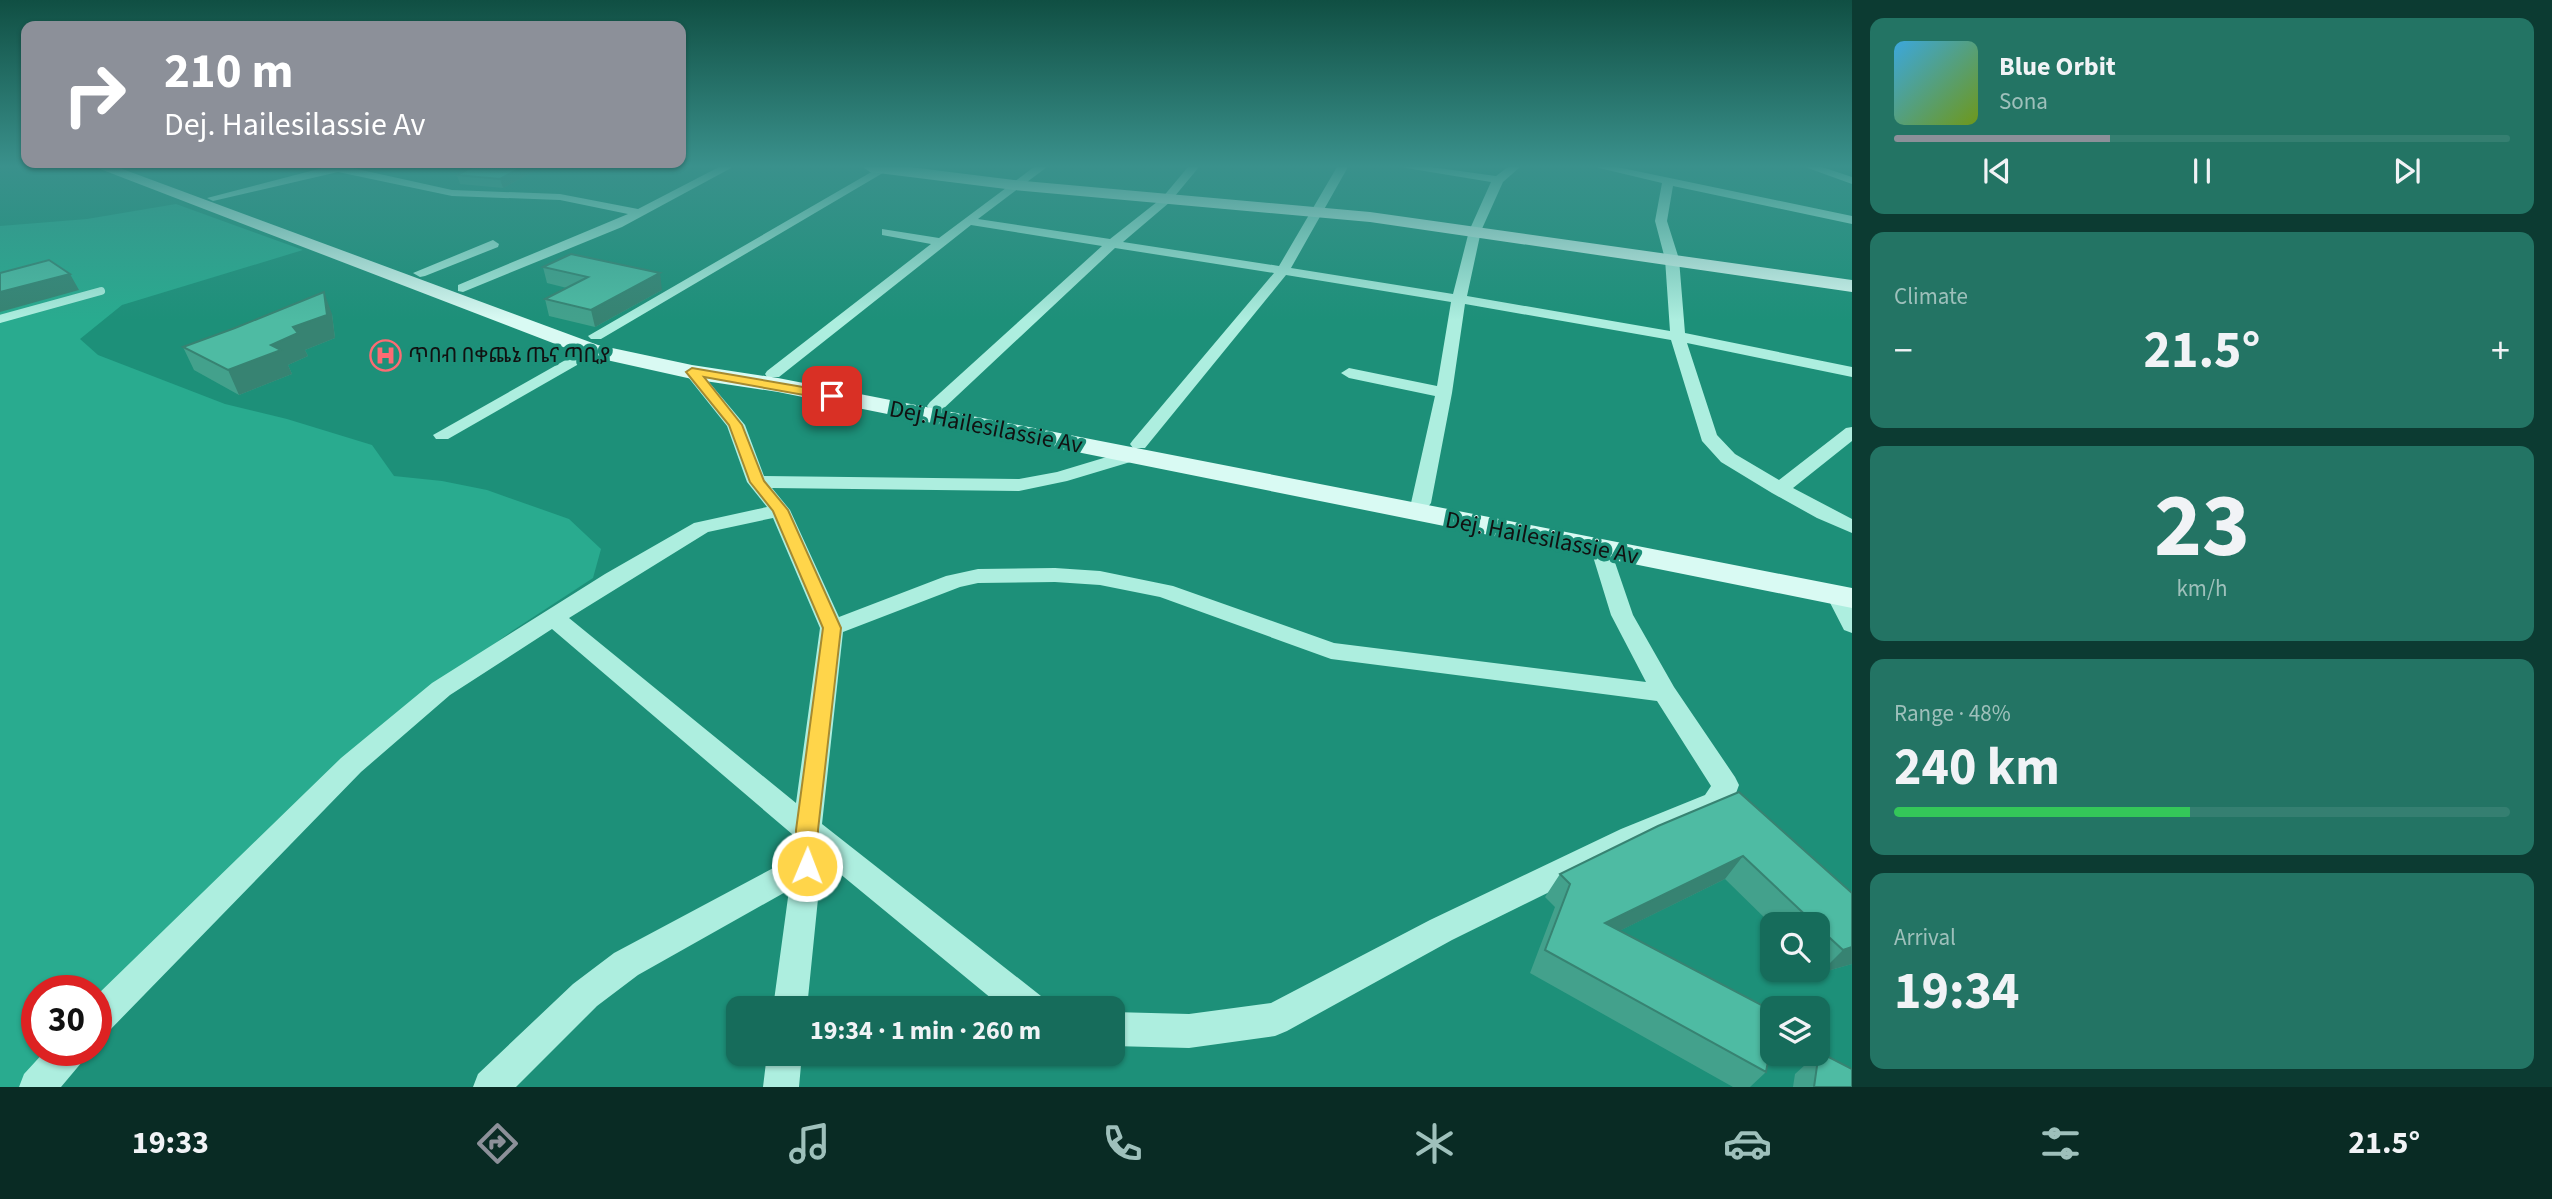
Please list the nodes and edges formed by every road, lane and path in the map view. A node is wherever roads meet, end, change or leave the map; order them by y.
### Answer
1 (244, 218) edge
2 (267, 218) edge
3 (630, 218) edge
4 (799, 218) edge
5 (973, 218) edge
6 (1144, 218) edge
7 (1313, 218) edge
8 (1364, 218) edge
9 (1481, 218) edge
10 (1662, 218) edge
11 (970, 220) junction
12 (1475, 231) junction
13 (886, 232) dead end
14 (942, 242) junction
15 (494, 244) dead end
16 (1112, 244) junction
17 (1672, 259) junction
18 (1282, 272) junction
19 (420, 273) junction
20 (1852, 286) edge
21 (463, 288) junction
22 (101, 291) dead end
23 (1459, 299) junction
24 (0, 319) edge
25 (1678, 337) junction
26 (594, 343) junction
27 (692, 372) junction
28 (1852, 372) edge
29 (1349, 373) dead end
30 (773, 374) junction
31 (1444, 393) junction
32 (936, 406) junction
33 (1852, 432) edge
34 (442, 435) dead end
35 (1135, 450) junction
36 (757, 482) junction
37 (1779, 489) junction
38 (1421, 502) junction
39 (780, 510) junction
40 (1852, 527) edge
41 (1602, 550) junction
42 (1847, 592) edge
43 (554, 618) junction
44 (1852, 625) edge
45 (832, 628) junction
46 (1665, 693) junction
47 (807, 830) junction
48 (807, 866) junction
49 (791, 996) edge
50 (1014, 996) edge
51 (112, 1004) edge
52 (1125, 1029) edge
53 (55, 1066) edge
54 (784, 1066) edge
55 (37, 1087) edge
56 (491, 1087) edge
57 (781, 1087) edge

1 - 26 main road, Dej. Hailesilassie Av
2 - 19 main road
3 - 21 street
4 - 26 street
5 - 11 street
6 - 16 street
7 - 18 street
8 - 12 main road
9 - 12 street
10 - 17 street
11 - 14 street
11 - 16 street
12 - 17 main road
12 - 23 street
13 - 14 street
14 - 30 street
15 - 19 street
16 - 18 street
16 - 32 street
17 - 20 main road
17 - 25 street
18 - 23 street
18 - 35 street
19 - 21 main road
21 - 26 main road
22 - 24 lane
23 - 25 street
23 - 31 street
25 - 28 street
25 - 37 street
26 - 27 main road, Dej. Hailesilassie Av
26 - 30 main road
26 - 34 street
27 - 35 main road, Dej. Hailesilassie Av
27 - 36 street
29 - 31 street
30 - 32 main road
31 - 38 street
32 - 35 main road
33 - 37 street
35 - 36 street
35 - 38 main road
35 - 41 main road, Dej. Hailesilassie Av
36 - 39 street
37 - 40 street
38 - 42 main road
39 - 43 street
39 - 45 street
41 - 42 main road, Dej. Hailesilassie Av
41 - 46 street
42 - 44 street
43 - 47 street
43 - 51 street
45 - 46 street
45 - 47 street
46 - 52 street
47 - 48 street
47 - 50 street
48 - 49 street
48 - 56 street
53 - 55 street
54 - 57 street

